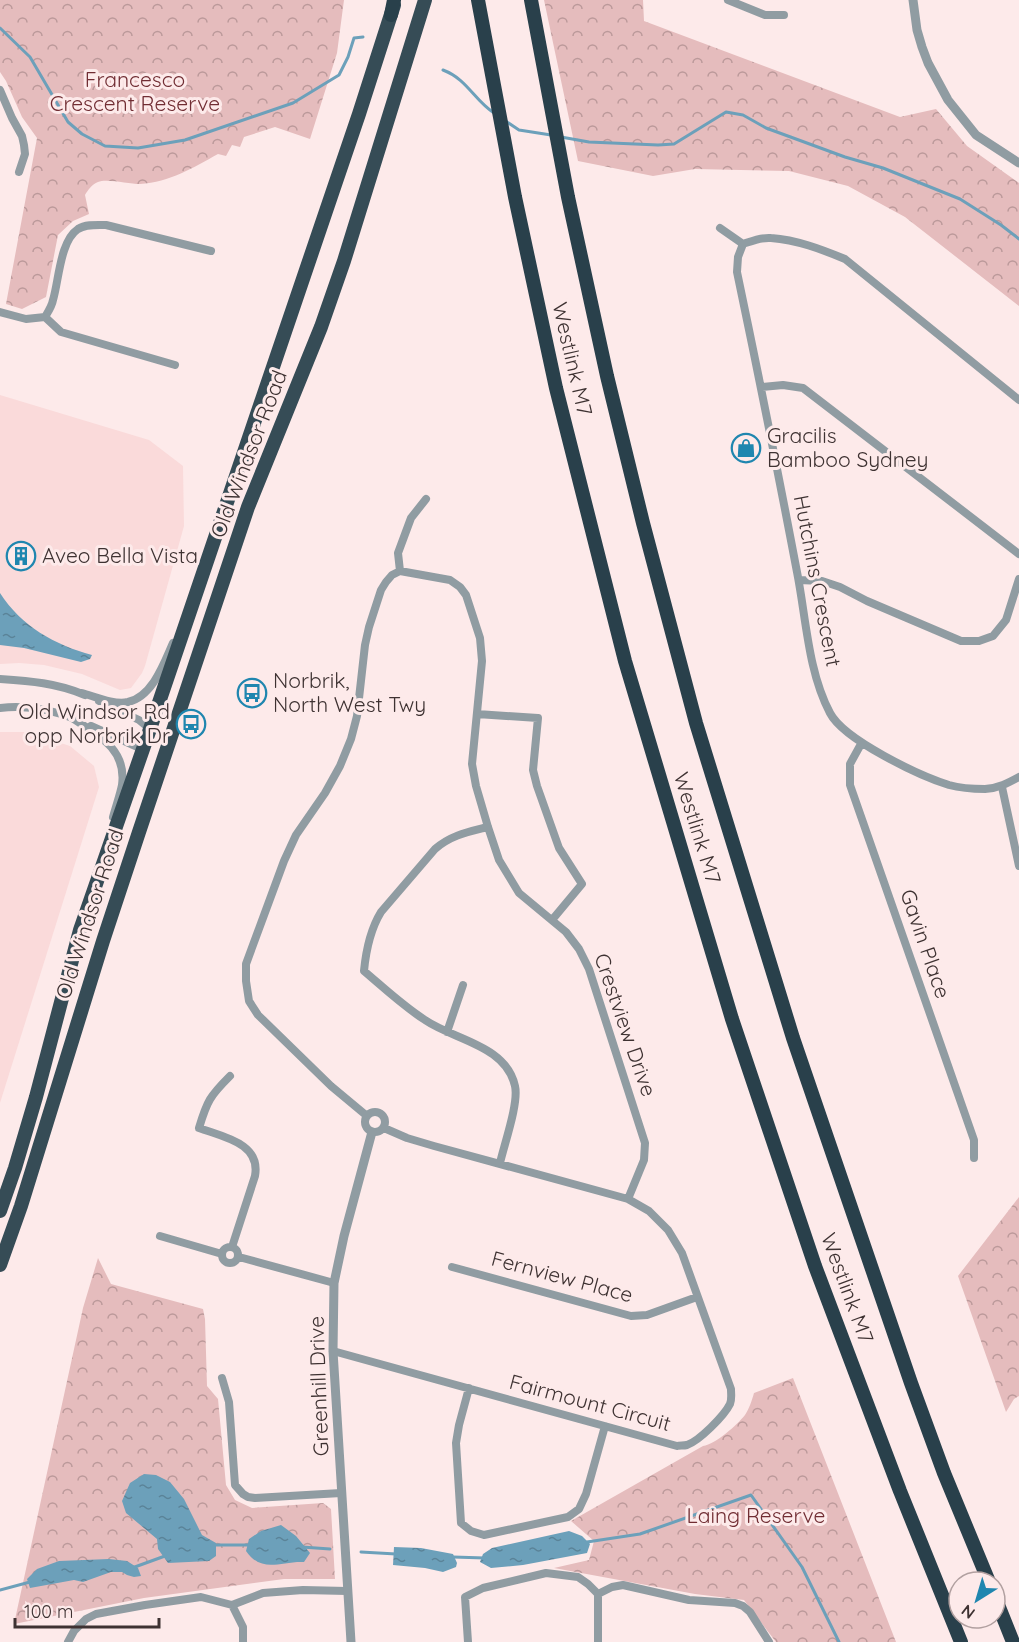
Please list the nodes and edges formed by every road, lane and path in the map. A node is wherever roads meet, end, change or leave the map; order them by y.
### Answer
1 (394, 0) edge
2 (425, 0) edge
3 (478, 0) edge
4 (531, 0) edge
5 (728, 0) edge
6 (913, 0) edge
7 (784, 15) dead end
8 (0, 90) edge
9 (1019, 164) edge
10 (19, 172) dead end
11 (720, 228) dead end
12 (743, 244) junction
13 (211, 251) dead end
14 (0, 312) edge
15 (45, 317) junction
16 (175, 365) dead end
17 (762, 387) junction
18 (1019, 400) edge
19 (426, 499) dead end
20 (1019, 554) edge
21 (400, 571) junction
22 (1019, 579) edge
23 (799, 580) junction
24 (193, 601) junction
25 (0, 681) edge
26 (82, 693) junction
27 (0, 708) edge
28 (477, 714) junction
29 (72, 718) junction
30 (150, 729) junction
31 (861, 744) junction
32 (142, 749) junction
33 (165, 759) junction
34 (1019, 777) edge
35 (1002, 787) junction
36 (488, 827) junction
37 (1019, 867) edge
38 (552, 920) junction
39 (80, 930) junction
40 (463, 985) dead end
41 (447, 1032) junction
42 (230, 1076) dead end
43 (367, 1116) junction
44 (384, 1128) junction
45 (372, 1132) junction
46 (974, 1158) dead end
47 (500, 1163) junction
48 (628, 1199) junction
49 (0, 1211) edge
50 (160, 1236) dead end
51 (232, 1247) junction
52 (222, 1254) junction
53 (238, 1257) junction
54 (0, 1265) edge
55 (452, 1267) dead end
56 (334, 1283) junction
57 (698, 1297) junction
58 (333, 1352) junction
59 (222, 1378) dead end
60 (469, 1388) junction
61 (605, 1426) junction
62 (341, 1493) junction
63 (984, 1570) edge
64 (347, 1591) junction
65 (598, 1594) junction
66 (232, 1605) junction
67 (1007, 1627) edge
68 (69, 1642) edge
69 (243, 1642) edge
70 (351, 1642) edge
71 (468, 1642) edge
72 (598, 1642) edge
73 (769, 1642) edge
74 (961, 1642) edge
75 (1013, 1642) edge

1 - 24 highway, Old Windsor Road
2 - 33 highway, Old Windsor Road
3 - 74 highway, Westlink M7
4 - 63 highway, Westlink M7
5 - 7 street
6 - 9 street
8 - 10 street
11 - 12 street
12 - 17 street, Hutchins Crescent
12 - 18 street
13 - 15 street
14 - 15 street
15 - 16 street
17 - 20 street
17 - 23 street, Hutchins Crescent
19 - 21 street
21 - 28 street, Crestview Drive
21 - 43 street
22 - 23 street
23 - 31 street, Hutchins Crescent
24 - 26 street
24 - 30 highway, Old Windsor Road
25 - 26 street
26 - 30 street
27 - 29 street
28 - 36 street, Crestview Drive
28 - 38 street
29 - 32 street
29 - 39 street
30 - 32 highway, Old Windsor Road
30 - 33 highway
31 - 35 street, Hutchins Crescent
31 - 46 street, Gavin Place
32 - 33 highway
32 - 39 highway, Old Windsor Road
33 - 54 highway, Old Windsor Road
34 - 35 street, Hutchins Crescent
35 - 37 street
36 - 38 street, Crestview Drive
36 - 41 street
38 - 48 street, Crestview Drive
39 - 49 highway, Old Windsor Road
40 - 41 street
41 - 47 street
42 - 51 street
43 - 44 street
43 - 45 street
44 - 45 street
44 - 47 street, Fairmount Circuit
45 - 56 street, Greenhill Drive
47 - 48 street, Fairmount Circuit
48 - 57 street, Fairmount Circuit
50 - 52 street
51 - 52 street
51 - 53 street
52 - 53 street
53 - 56 street
55 - 57 street, Fernview Place
56 - 58 street, Greenhill Drive
57 - 61 street, Fairmount Circuit
58 - 60 street, Fairmount Circuit
58 - 62 street, Greenhill Drive
59 - 62 street
60 - 61 street, Fairmount Circuit
60 - 61 street
62 - 64 street, Greenhill Drive
64 - 66 street
64 - 70 street, Greenhill Drive
65 - 71 street
65 - 72 street
65 - 73 street
66 - 68 street
66 - 69 street
67 - 75 highway

